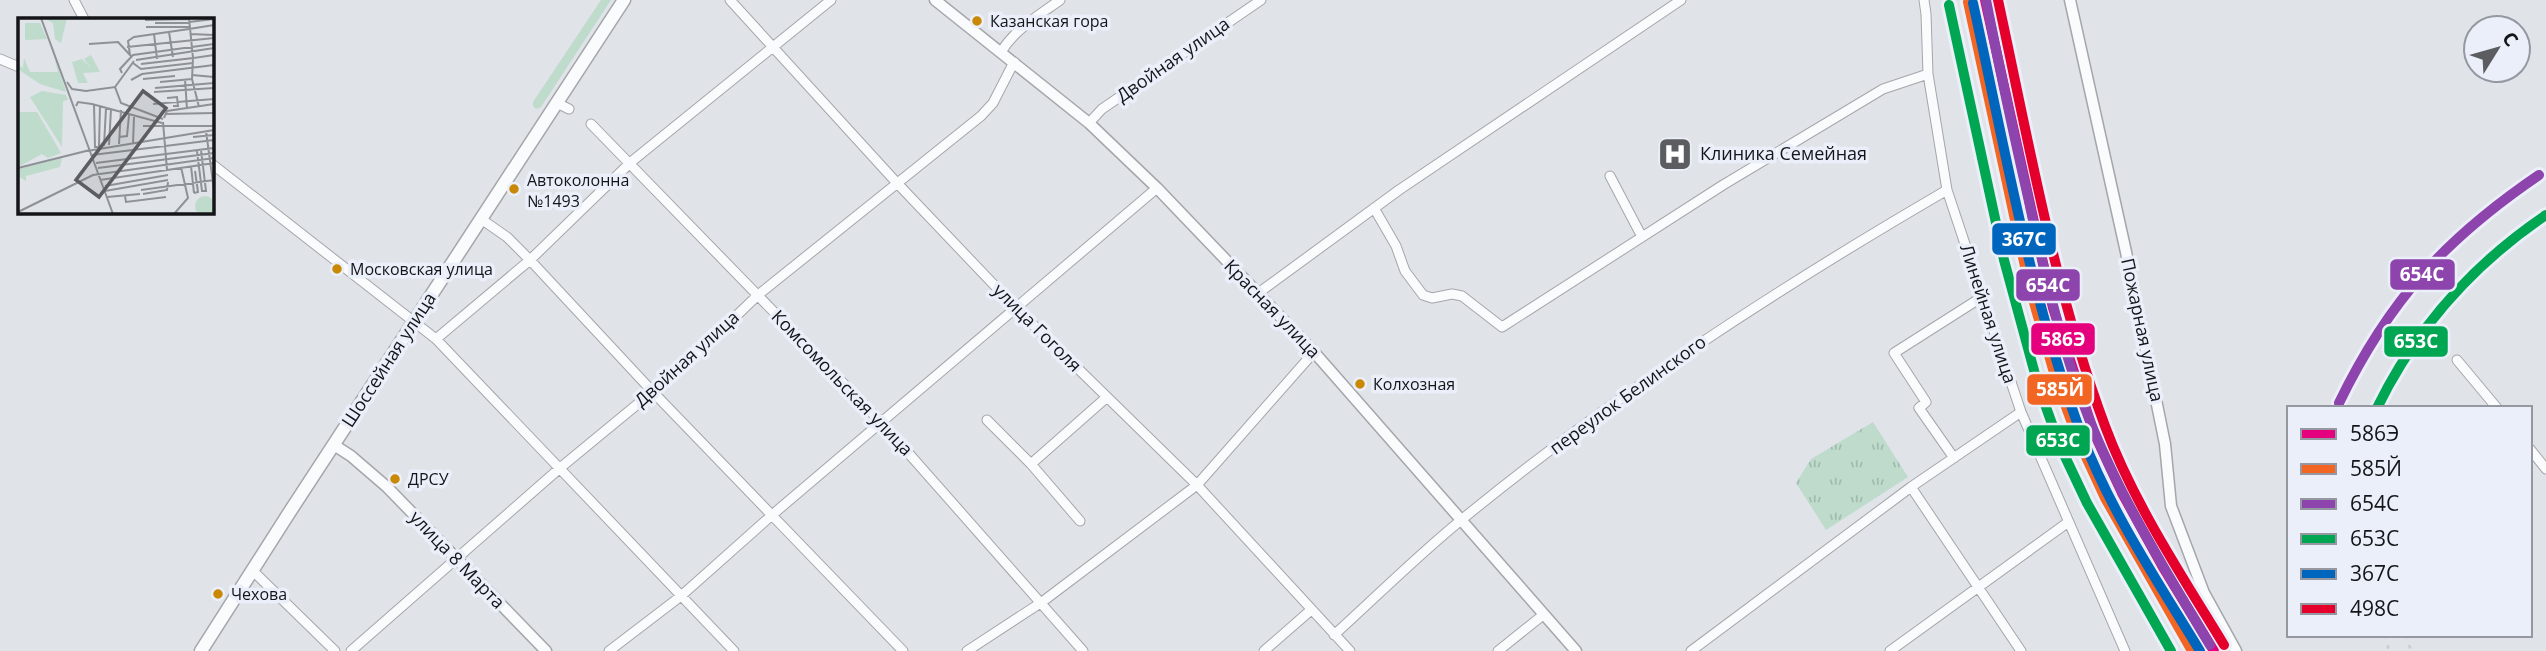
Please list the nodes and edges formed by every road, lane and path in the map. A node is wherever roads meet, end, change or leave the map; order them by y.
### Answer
1 (74, 0) edge
2 (624, 0) edge
3 (730, 0) edge
4 (831, 0) edge
5 (935, 0) edge
6 (1060, 0) edge
7 (1261, 0) edge
8 (1681, 0) edge
9 (1924, 0) edge
10 (2070, 0) edge
11 (83, 18) edge
12 (771, 47) junction
13 (1001, 52) junction
14 (0, 58) edge
15 (1014, 62) junction
16 (18, 67) edge
17 (1928, 74) junction
18 (1089, 123) junction
19 (591, 124) dead end
20 (631, 162) junction
21 (214, 166) edge
22 (1610, 176) dead end
23 (896, 182) junction
24 (1157, 188) junction
25 (1947, 190) junction
26 (1374, 208) junction
27 (481, 219) junction
28 (1642, 237) junction
29 (530, 260) junction
30 (1257, 294) junction
31 (758, 295) junction
32 (1982, 297) junction
33 (1016, 308) junction
34 (414, 322) junction
35 (436, 339) junction
36 (1314, 352) junction
37 (2457, 360) dead end
38 (652, 391) junction
39 (1108, 397) junction
40 (2495, 406) edge
41 (2021, 412) junction
42 (987, 420) dead end
43 (881, 422) junction
44 (334, 445) junction
45 (2532, 451) edge
46 (1954, 458) junction
47 (1031, 464) junction
48 (2546, 467) edge
49 (560, 468) junction
50 (1197, 485) junction
51 (1911, 487) junction
52 (772, 514) junction
53 (1461, 520) junction
54 (1080, 521) dead end
55 (2067, 523) junction
56 (457, 559) junction
57 (253, 570) junction
58 (1980, 588) junction
59 (681, 596) junction
60 (1042, 603) junction
61 (1311, 610) junction
62 (1543, 615) junction
63 (1334, 635) junction
64 (201, 651) edge
65 (335, 651) edge
66 (351, 651) edge
67 (546, 651) edge
68 (609, 651) edge
69 (734, 651) edge
70 (903, 651) edge
71 (967, 651) edge
72 (1083, 651) edge
73 (1264, 651) edge
74 (1350, 651) edge
75 (1498, 651) edge
76 (1576, 651) edge
77 (1691, 651) edge
78 (1890, 651) edge
79 (2021, 651) edge
80 (2125, 651) edge
81 (2236, 651) edge

1 - 11 street
2 - 27 highway, Шоссейная улица
3 - 12 street, улица Гоголя
4 - 12 street
5 - 13 main road, Красная улица
6 - 13 street
7 - 18 street, Двойная улица
8 - 26 street
9 - 17 street, Линейная улица
10 - 81 main road, Пожарная улица
12 - 20 street
12 - 23 street, улица Гоголя
13 - 15 main road, Красная улица
14 - 16 street
15 - 18 main road, Красная улица
15 - 23 street, Двойная улица
17 - 25 street, Линейная улица
17 - 28 street
18 - 24 main road, Красная улица
19 - 20 street, Комсомольская улица
20 - 29 street
20 - 31 street, Комсомольская улица
21 - 34 street
22 - 28 street
23 - 31 street, Двойная улица
23 - 33 street, улица Гоголя
24 - 30 main road, Красная улица
24 - 33 street
25 - 32 street, Линейная улица
25 - 53 street, переулок Белинского
26 - 28 street
26 - 30 street
27 - 29 street
27 - 34 highway, Шоссейная улица
29 - 35 street
29 - 38 street
30 - 36 main road, Красная улица
31 - 38 street, Двойная улица
31 - 43 street, Комсомольская улица
32 - 41 street, Линейная улица
32 - 46 street
33 - 39 street, улица Гоголя
33 - 43 street
34 - 35 street
34 - 44 highway, Шоссейная улица
35 - 49 street
36 - 50 street
36 - 53 main road, Красная улица
37 - 40 street
38 - 49 street, Двойная улица
38 - 52 street
39 - 47 street
39 - 50 street, улица Гоголя
41 - 46 street
41 - 55 street, Линейная улица
42 - 47 street
43 - 52 street
43 - 60 street, Комсомольская улица
44 - 56 main road, улица 8 Марта
44 - 57 highway, Шоссейная улица
45 - 48 street
46 - 51 street
47 - 54 street
49 - 56 street, Двойная улица
49 - 59 street
50 - 60 street
50 - 61 street, улица Гоголя
51 - 58 street
51 - 77 street
52 - 59 street
52 - 70 street
53 - 62 main road, Красная улица
53 - 63 street, переулок Белинского
55 - 58 street
55 - 80 street, Линейная улица
56 - 66 street, Двойная улица
56 - 67 main road, улица 8 Марта
57 - 64 highway, Шоссейная улица
57 - 65 street
58 - 78 street
58 - 79 street
59 - 68 street
59 - 69 street
60 - 71 street
60 - 72 street, Комсомольская улица
61 - 63 street, улица Гоголя
61 - 73 street
62 - 75 street
62 - 76 main road, Красная улица
63 - 74 street, улица Гоголя

